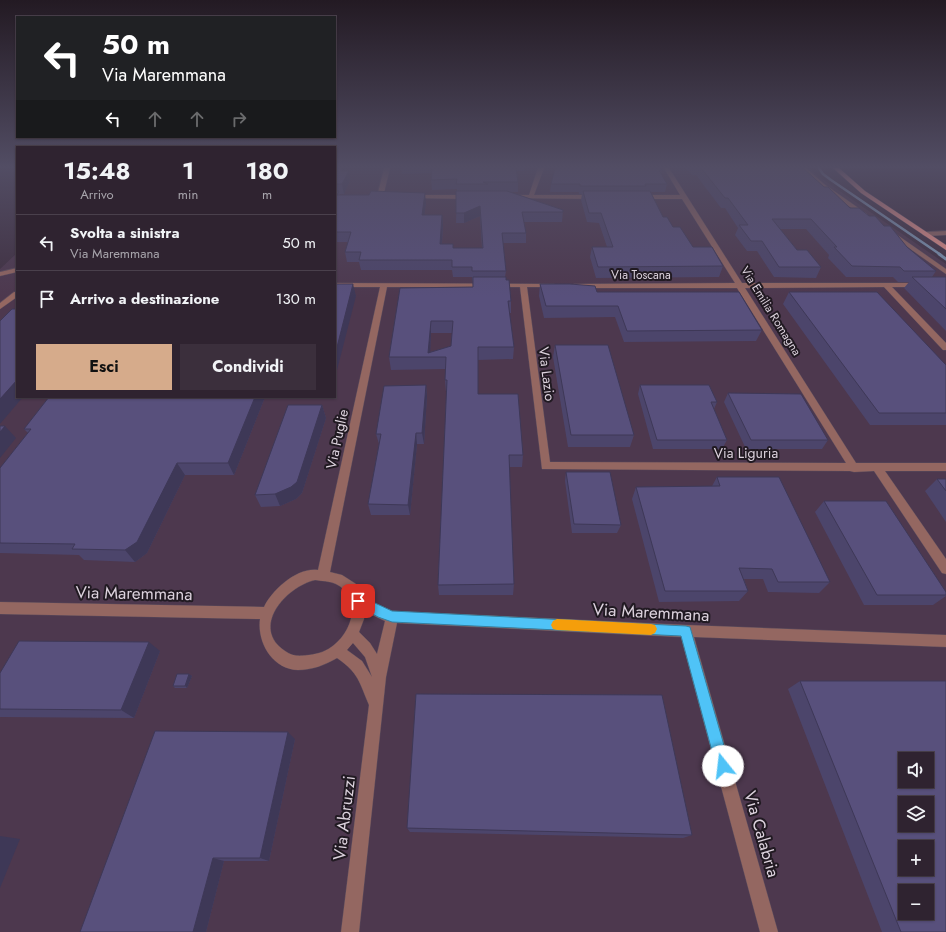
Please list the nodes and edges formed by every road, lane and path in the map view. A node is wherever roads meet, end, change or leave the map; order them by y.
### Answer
1 (694, 211) edge
2 (860, 211) edge
3 (892, 211) edge
4 (869, 218) edge
5 (888, 231) edge
6 (946, 233) edge
7 (925, 234) junction
8 (946, 248) edge
9 (16, 269) edge
10 (946, 272) edge
11 (0, 274) edge
12 (336, 285) edge
13 (384, 285) junction
14 (886, 285) junction
15 (946, 285) edge
16 (523, 286) junction
17 (740, 286) junction
18 (16, 294) edge
19 (16, 295) edge
20 (0, 298) edge
21 (0, 306) edge
22 (946, 348) edge
23 (546, 466) joint
24 (946, 467) edge
25 (854, 468) junction
26 (878, 468) junction
27 (946, 569) edge
28 (323, 575) junction
29 (358, 601) junction
30 (0, 608) edge
31 (267, 613) junction
32 (392, 617) junction
33 (686, 631) junction
34 (352, 635) junction
35 (946, 641) edge
36 (337, 652) junction
37 (379, 677) junction
38 (376, 708) junction
39 (350, 932) edge
40 (770, 932) edge

1 - 17 street, Via Emilia Romagna
2 - 4 street
3 - 7 main road
5 - 10 street
6 - 7 street
7 - 8 main road
9 - 11 street
12 - 13 street, Via Toscana
13 - 16 street, Via Toscana
13 - 28 street, Via Puglie
14 - 15 street, Via Toscana
14 - 17 street, Via Toscana
14 - 22 street
16 - 17 street, Via Toscana
16 - 23 street, Via Lazio
17 - 25 street, Via Emilia Romagna
18 - 20 street
19 - 21 street
23 - 25 street, Via Liguria
24 - 26 street, Via Liguria
25 - 26 street, Via Liguria
26 - 27 street
28 - 29 street
28 - 31 street
29 - 32 street, Via Maremmana
29 - 34 street
30 - 31 street, Via Maremmana
31 - 36 street
32 - 33 street, Via Maremmana
32 - 37 street, Via Abruzzi
33 - 35 street, Via Maremmana
33 - 40 street, Via Calabria
34 - 36 street
34 - 37 street
36 - 38 street, Via Abruzzi
37 - 38 street, Via Abruzzi
38 - 39 street, Via Abruzzi

